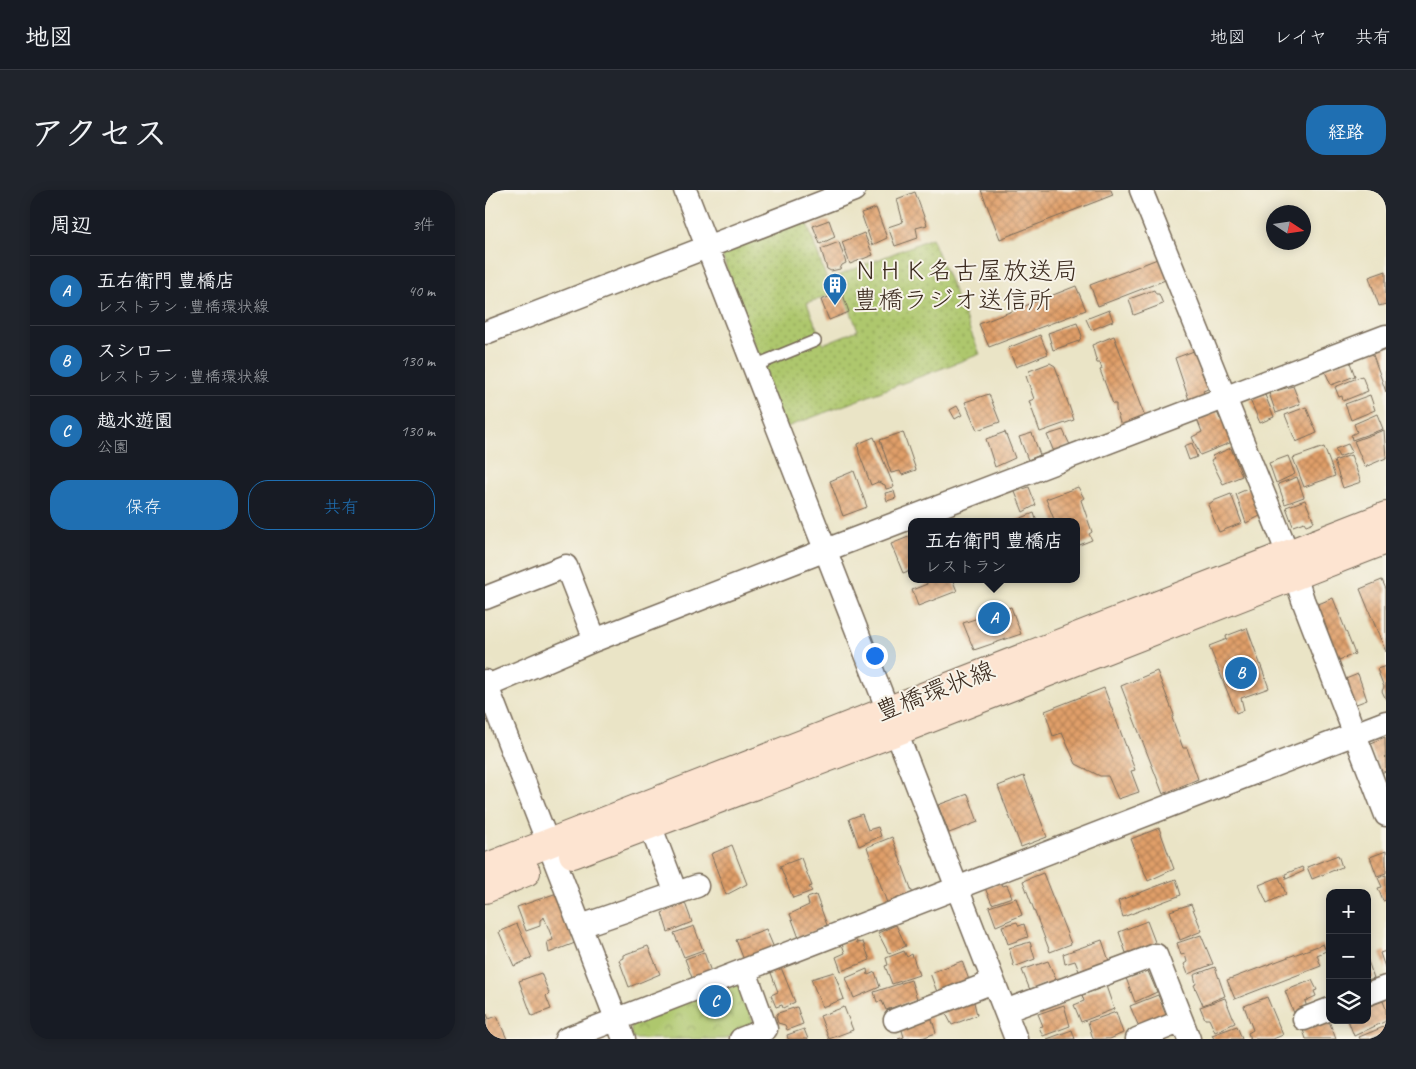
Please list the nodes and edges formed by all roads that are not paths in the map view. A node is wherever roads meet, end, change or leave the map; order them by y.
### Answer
1 (685, 190) edge
2 (854, 190) edge
3 (1141, 190) edge
4 (707, 247) junction
5 (485, 333) edge
6 (1386, 336) edge
7 (815, 341) dead end
8 (754, 366) junction
9 (1226, 397) junction
10 (1386, 516) edge
11 (910, 518) edge
12 (908, 519) edge
13 (1386, 540) edge
14 (826, 550) junction
15 (1292, 565) junction
16 (485, 598) edge
17 (595, 640) junction
18 (486, 685) edge
19 (891, 721) junction
20 (1386, 722) edge
21 (1354, 734) junction
22 (1386, 815) edge
23 (656, 842) junction
24 (553, 852) junction
25 (485, 868) edge
26 (485, 889) edge
27 (955, 889) junction
28 (581, 926) junction
29 (745, 971) junction
30 (993, 982) junction
31 (1386, 987) edge
32 (1371, 993) edge
33 (1005, 1011) junction
34 (1326, 1011) edge
35 (1304, 1019) dead end
36 (895, 1020) dead end
37 (620, 1030) edge
38 (1185, 1030) edge
39 (566, 1039) edge
40 (741, 1039) edge
41 (1016, 1039) edge
42 (1137, 1039) edge

1 - 4 street
2 - 4 street
3 - 9 street
4 - 5 street
4 - 8 street
6 - 9 street
7 - 8 lane
8 - 14 street
9 - 11 street
9 - 15 street
10 - 15 main road, 豊橋環状線
12 - 14 street
13 - 15 main road, 豊橋環状線
14 - 17 street
14 - 19 street
15 - 19 main road, 豊橋環状線
15 - 21 street
16 - 17 street
17 - 18 street
18 - 24 street
19 - 23 main road, 豊橋環状線
19 - 24 main road, 豊橋環状線
19 - 27 street
20 - 21 street
21 - 22 street
21 - 27 street
23 - 24 main road, 豊橋環状線
23 - 28 street
24 - 25 main road, 豊橋環状線
24 - 26 main road, 豊橋環状線
24 - 28 street
27 - 29 street
27 - 30 street
28 - 37 street
29 - 37 street
29 - 40 street
30 - 33 street
30 - 36 street
31 - 32 street
33 - 38 street
33 - 41 street
34 - 35 street
37 - 39 street
38 - 42 street

